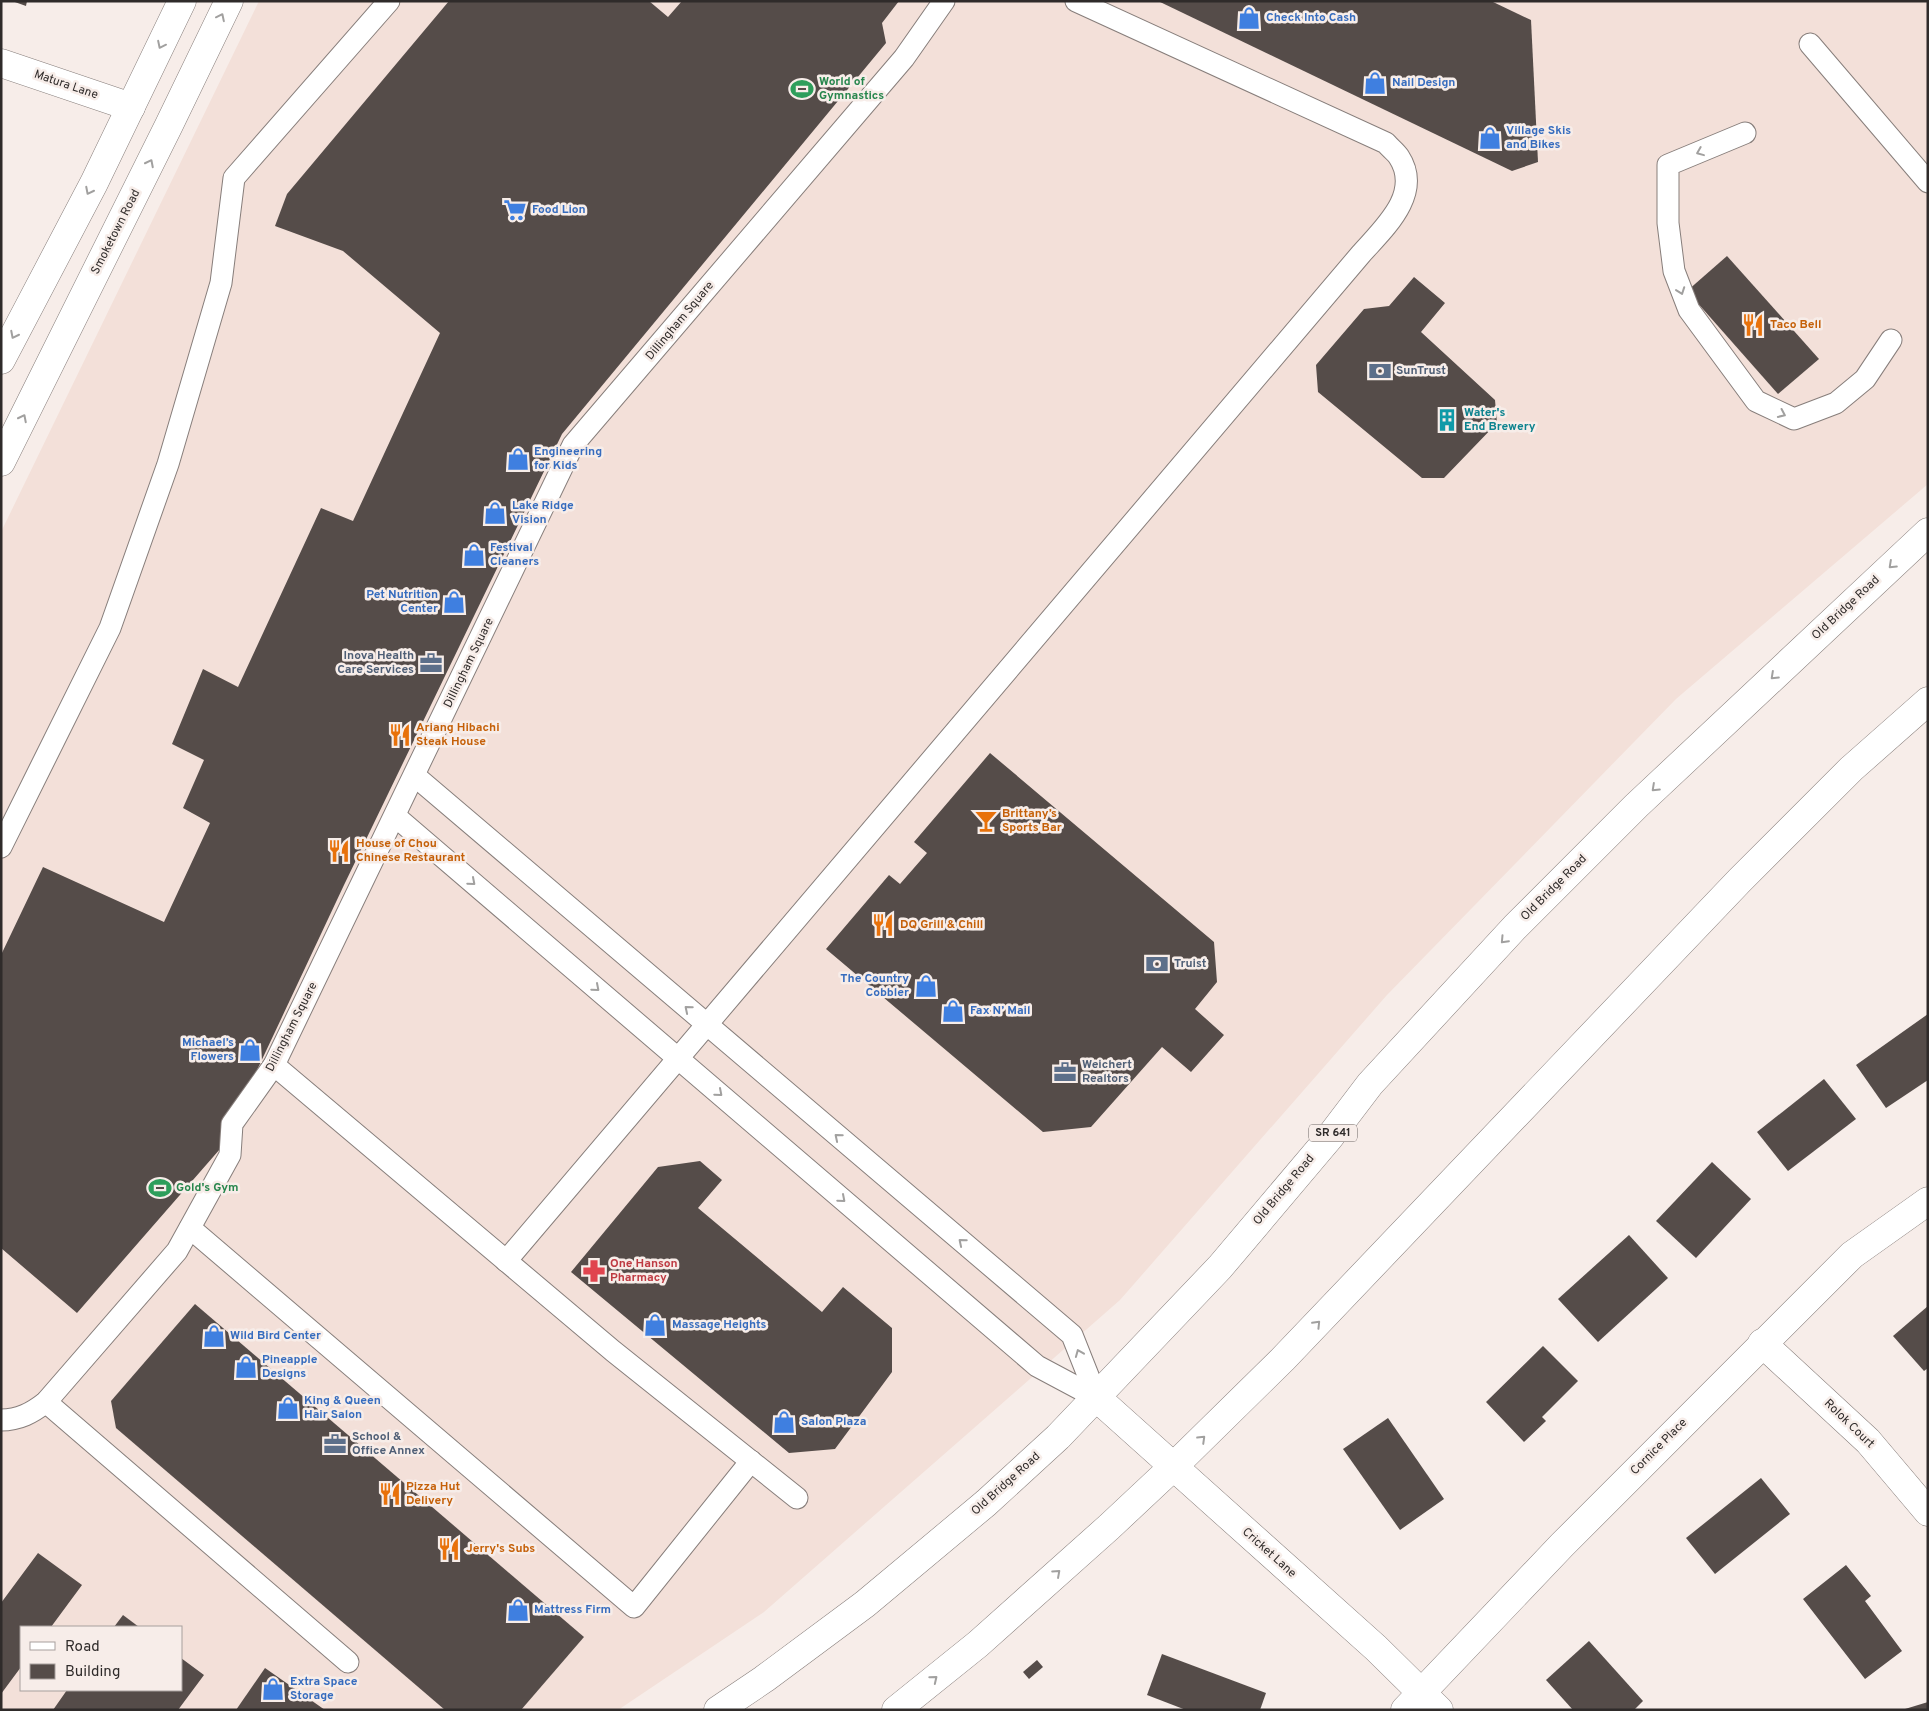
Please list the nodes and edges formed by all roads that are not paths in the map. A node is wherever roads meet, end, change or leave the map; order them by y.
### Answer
1 (182, 1) edge
2 (229, 1) edge
3 (389, 1) edge
4 (944, 1) edge
5 (1076, 1) edge
6 (1810, 44) dead end
7 (1, 63) edge
8 (131, 106) junction
9 (1745, 133) dead end
10 (1928, 182) edge
11 (1892, 340) dead end
12 (1, 360) edge
13 (1, 462) edge
14 (1928, 532) edge
15 (1928, 701) edge
16 (415, 776) junction
17 (396, 816) junction
18 (1, 847) edge
19 (707, 1025) junction
20 (678, 1058) junction
21 (274, 1065) junction
22 (1928, 1201) edge
23 (190, 1228) junction
24 (506, 1260) junction
25 (1762, 1343) junction
26 (1097, 1398) junction
27 (46, 1402) junction
28 (1, 1420) edge
29 (751, 1461) junction
30 (1173, 1467) junction
31 (797, 1498) dead end
32 (1928, 1512) edge
33 (348, 1662) dead end
34 (1422, 1704) edge
35 (718, 1710) edge
36 (896, 1710) edge

1 -> 8 main road
13 -> 2 main road, Smoketown Road
3 - 18 lane
4 - 16 lane, Dillingham Square
5 - 19 lane
6 - 10 lane
7 - 8 main road, Matura Lane
8 -> 12 main road
9 -> 11 lane
14 -> 26 main road, Old Bridge Road / SR 641
30 -> 15 main road
16 - 17 lane, Dillingham Square
19 -> 16 lane
17 -> 20 lane
17 - 21 lane, Dillingham Square
19 - 20 lane
26 -> 19 lane
20 - 24 lane
20 -> 26 lane
21 - 23 lane, Dillingham Square
21 - 24 lane
22 - 25 main road, Cornice Place
23 - 27 lane, Dillingham Square
23 - 29 lane
24 - 29 lane
25 - 32 main road, Rolok Court
25 - 34 main road, Cornice Place
26 - 30 main road, Cricket Lane
26 - 35 main road, Old Bridge Road / SR 641
27 - 28 lane, Dillingham Square
27 - 33 lane
29 - 31 lane
30 - 34 main road, Cricket Lane
36 -> 30 main road

